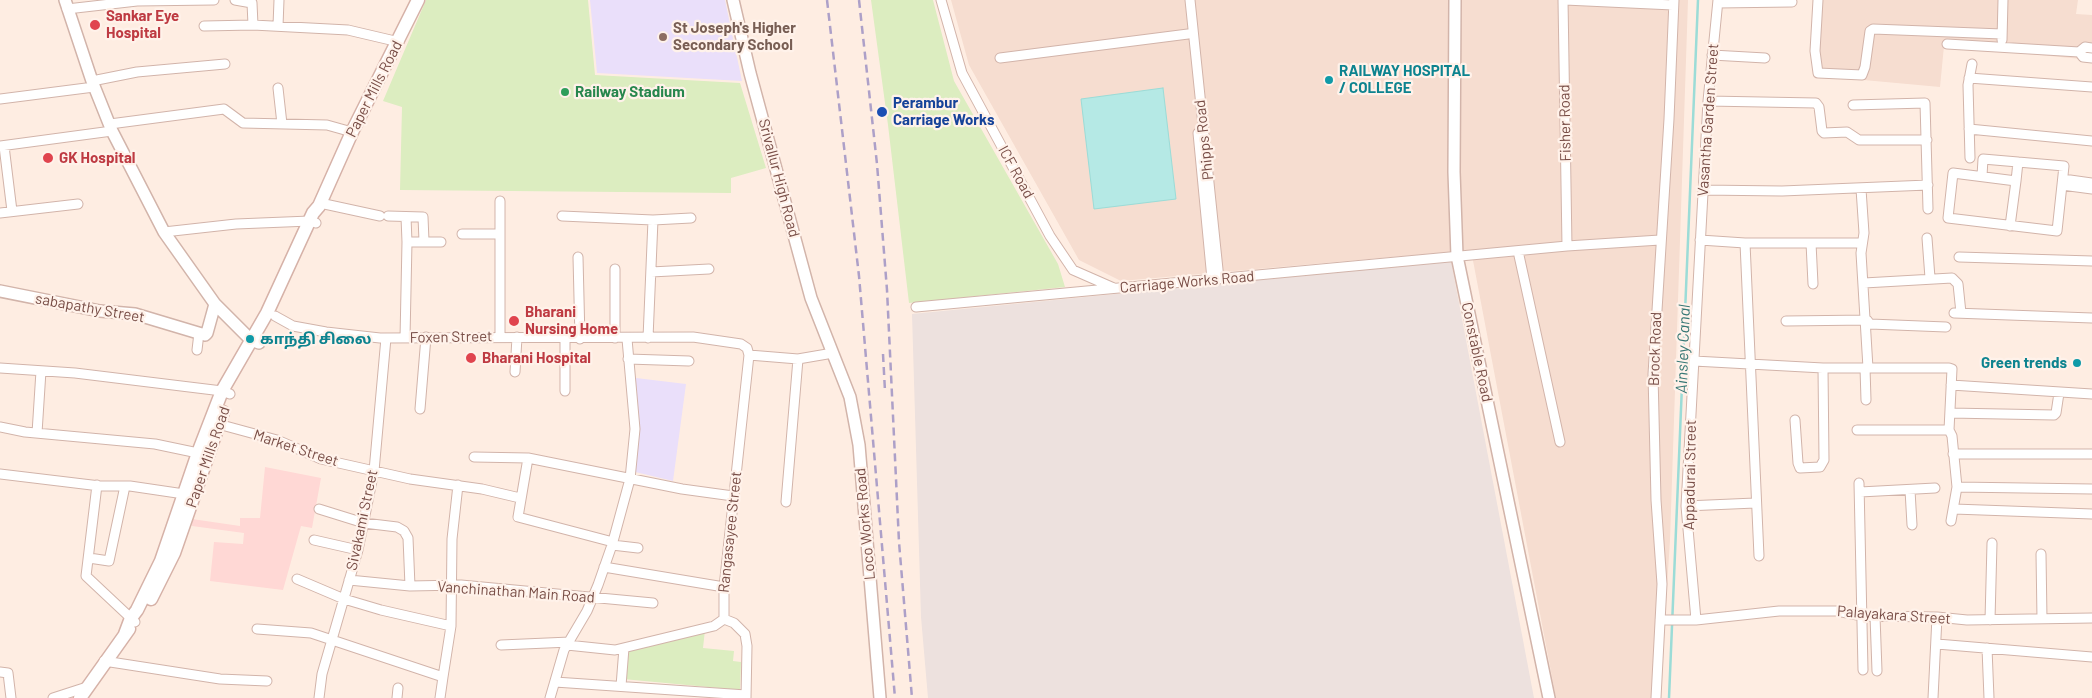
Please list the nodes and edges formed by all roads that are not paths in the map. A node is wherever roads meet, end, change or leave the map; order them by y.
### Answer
1 (214, 0) edge
2 (235, 0) edge
3 (278, 0) edge
4 (418, 0) edge
5 (733, 0) edge
6 (941, 0) edge
7 (1185, 0) edge
8 (1190, 0) edge
9 (1455, 0) edge
10 (1564, 0) edge
11 (1818, 0) edge
12 (2003, 0) edge
13 (1674, 2) edge
14 (1718, 2) edge
15 (1792, 2) dead end
16 (66, 4) edge
17 (253, 25) junction
18 (204, 26) dead end
19 (278, 26) junction
20 (1188, 34) junction
21 (2002, 34) junction
22 (398, 42) junction
23 (1947, 44) dead end
24 (2001, 47) junction
25 (2092, 48) edge
26 (2078, 52) junction
27 (1712, 55) junction
28 (1000, 58) dead end
29 (1765, 58) dead end
30 (2092, 58) edge
31 (225, 64) dead end
32 (1972, 64) dead end
33 (1969, 78) junction
34 (93, 84) junction
35 (2092, 87) edge
36 (278, 88) dead end
37 (0, 99) edge
38 (1708, 101) junction
39 (1853, 105) dead end
40 (282, 124) junction
41 (111, 128) junction
42 (1969, 129) junction
43 (352, 132) junction
44 (1927, 140) junction
45 (2092, 141) edge
46 (2, 146) edge
47 (1970, 158) dead end
48 (2018, 162) junction
49 (1982, 176) junction
50 (2016, 181) junction
51 (2062, 182) junction
52 (2092, 183) edge
53 (1928, 185) junction
54 (1861, 189) junction
55 (2092, 189) edge
56 (1703, 190) junction
57 (500, 201) dead end
58 (78, 204) dead end
59 (319, 204) junction
60 (1928, 210) dead end
61 (0, 212) edge
62 (12, 212) junction
63 (406, 216) junction
64 (562, 216) dead end
65 (691, 218) dead end
66 (653, 220) junction
67 (313, 222) junction
68 (2010, 226) junction
69 (164, 232) junction
70 (462, 234) dead end
71 (499, 234) junction
72 (1927, 238) dead end
73 (1660, 240) junction
74 (1700, 240) junction
75 (424, 241) junction
76 (407, 242) junction
77 (441, 242) dead end
78 (1744, 243) junction
79 (1811, 243) junction
80 (1862, 243) junction
81 (1567, 246) junction
82 (1518, 251) junction
83 (1457, 256) junction
84 (578, 257) dead end
85 (1959, 257) dead end
86 (2092, 261) edge
87 (615, 268) dead end
88 (709, 269) dead end
89 (651, 272) junction
90 (1930, 278) junction
91 (1216, 279) junction
92 (1864, 283) junction
93 (1813, 284) dead end
94 (1114, 289) junction
95 (0, 291) edge
96 (215, 304) junction
97 (916, 307) dead end
98 (275, 316) junction
99 (2092, 318) edge
100 (1867, 320) junction
101 (1786, 321) dead end
102 (1946, 327) dead end
103 (199, 333) junction
104 (500, 336) junction
105 (426, 337) junction
106 (517, 337) junction
107 (386, 338) junction
108 (405, 338) junction
109 (614, 338) junction
110 (648, 338) junction
111 (566, 339) junction
112 (580, 339) junction
113 (628, 339) junction
114 (255, 342) junction
115 (197, 350) dead end
116 (833, 353) junction
117 (749, 355) junction
118 (628, 359) junction
119 (798, 359) junction
120 (689, 361) dead end
121 (1694, 361) junction
122 (1749, 365) junction
123 (0, 368) edge
124 (1823, 368) junction
125 (1866, 368) junction
126 (41, 371) junction
127 (515, 372) dead end
128 (1952, 385) junction
129 (226, 390) junction
130 (565, 391) dead end
131 (2059, 393) junction
132 (2092, 394) edge
133 (1866, 400) dead end
134 (420, 409) dead end
135 (1950, 412) junction
136 (1795, 420) dead end
137 (218, 424) junction
138 (0, 427) edge
139 (1857, 430) dead end
140 (1949, 430) junction
141 (37, 433) junction
142 (1560, 442) dead end
143 (198, 454) junction
144 (1954, 454) junction
145 (2092, 454) edge
146 (474, 457) dead end
147 (528, 458) junction
148 (374, 471) junction
149 (0, 474) edge
150 (630, 479) junction
151 (458, 485) junction
152 (97, 486) junction
153 (125, 486) junction
154 (1956, 487) junction
155 (1935, 488) dead end
156 (2092, 489) edge
157 (1910, 490) junction
158 (184, 494) junction
159 (733, 496) junction
160 (520, 498) junction
161 (786, 502) dead end
162 (1755, 503) junction
163 (1686, 506) junction
164 (319, 509) dead end
165 (1954, 509) junction
166 (2092, 514) edge
167 (1951, 522) dead end
168 (364, 523) junction
169 (1912, 525) dead end
170 (314, 540) dead end
171 (612, 543) junction
172 (1992, 543) dead end
173 (638, 548) dead end
174 (358, 550) junction
175 (2041, 554) dead end
176 (1759, 556) dead end
177 (89, 558) junction
178 (604, 567) junction
179 (297, 579) dead end
180 (349, 580) junction
181 (410, 586) junction
182 (453, 586) junction
183 (724, 587) junction
184 (593, 597) junction
185 (344, 599) junction
186 (653, 603) dead end
187 (1862, 616) junction
188 (1875, 616) junction
189 (1938, 617) junction
190 (2092, 618) edge
191 (724, 619) junction
192 (2042, 619) junction
193 (133, 620) junction
194 (1660, 620) junction
195 (1696, 620) junction
196 (1990, 620) junction
197 (451, 626) junction
198 (257, 629) dead end
199 (333, 640) junction
200 (568, 644) junction
201 (1937, 644) junction
202 (500, 645) dead end
203 (624, 648) junction
204 (1987, 648) junction
205 (2092, 657) edge
206 (104, 662) junction
207 (1863, 670) dead end
208 (1877, 671) dead end
209 (0, 672) edge
210 (443, 677) junction
211 (267, 681) dead end
212 (555, 682) junction
213 (620, 686) junction
214 (398, 688) dead end
215 (84, 693) edge
216 (746, 697) edge
217 (11, 698) edge
218 (53, 698) edge
219 (319, 698) edge
220 (396, 698) edge
221 (440, 698) edge
222 (550, 698) edge
223 (880, 698) edge
224 (1549, 698) edge
225 (1656, 698) edge
226 (1933, 698) edge
227 (1989, 698) edge

1 - 16 street
2 - 17 street
3 - 19 street
4 - 22 main road, Paper Mills Road
5 - 116 street, Srivallur High Road
6 - 94 street, ICF Road
7 - 20 street, Phipps Road
8 - 91 street, Phipps Road
9 - 83 street, Constable Road
10 - 13 street
10 - 81 street, Fisher Road
11 - 21 street
12 - 21 street
13 - 73 street, Brock Road
14 - 15 street
14 - 27 street, Vasantha Garden Street
16 - 34 street
17 - 18 street
17 - 19 street
19 - 22 street
20 - 28 street
20 - 91 street, Phipps Road
21 - 24 street
22 - 43 main road, Paper Mills Road
23 - 24 street
24 - 26 street
25 - 26 street
26 - 30 street
27 - 29 street
27 - 38 street, Vasantha Garden Street
31 - 34 street
32 - 33 street
33 - 35 street
33 - 42 street
34 - 37 street
34 - 41 street
36 - 40 street
38 - 44 street
38 - 56 street, Vasantha Garden Street
39 - 44 street
40 - 41 street
40 - 43 street
41 - 46 street
41 - 69 street
42 - 45 street
42 - 47 street
43 - 59 main road, Paper Mills Road
44 - 53 street
46 - 62 street
48 - 49 street
48 - 50 street
48 - 51 street
49 - 50 street
49 - 68 street
50 - 68 street
51 - 52 street
51 - 55 street
51 - 68 street
53 - 54 street
53 - 60 street
54 - 56 street
54 - 80 street
56 - 74 street, Vasantha Garden Street
57 - 71 street
58 - 62 street
59 - 63 street
59 - 67 main road, Paper Mills Road
61 - 62 street
63 - 75 street
63 - 76 street
64 - 66 street
65 - 66 street
66 - 89 street
67 - 69 street
67 - 98 main road, Paper Mills Road
67 - 114 main road, Paper Mills Road
69 - 96 street
70 - 71 street
71 - 104 street
72 - 90 street
73 - 81 street
73 - 194 street, Brock Road
74 - 78 street
74 - 121 street, Appadurai Street
75 - 76 street
75 - 77 street
76 - 108 street
78 - 79 street
78 - 122 street
79 - 80 street
79 - 93 street
80 - 92 street
81 - 82 street
82 - 83 street
82 - 142 street
83 - 91 street, Carriage Works Road
83 - 224 street, Constable Road
84 - 112 street
85 - 86 street
87 - 109 street
88 - 89 street
89 - 110 street
90 - 92 street
90 - 99 street
91 - 94 street, Carriage Works Road
92 - 100 street
94 - 97 street, Carriage Works Road
95 - 103 street, sabapathy Street
96 - 103 street
96 - 114 street
98 - 107 street, Foxen Street
98 - 114 main road, Paper Mills Road
100 - 101 street
100 - 102 street
100 - 125 street
103 - 115 street
104 - 105 street, Foxen Street
104 - 106 street, Foxen Street
105 - 108 street, Foxen Street
105 - 134 street
106 - 111 street, Foxen Street
106 - 127 street
107 - 108 street, Foxen Street
107 - 148 street, Sivakami Street
109 - 112 street, Foxen Street
109 - 113 street, Foxen Street
110 - 113 street, Foxen Street
110 - 117 street, Foxen Street
111 - 112 street, Foxen Street
111 - 130 street
113 - 118 street
114 - 129 main road, Paper Mills Road
116 - 119 street, Foxen Street
116 - 223 street, Loco Works Road
117 - 119 street, Foxen Street
117 - 159 street, Rangasayee Street
118 - 120 street
118 - 150 street
119 - 161 street
121 - 122 street
121 - 163 street, Appadurai Street
122 - 124 street
122 - 162 street
123 - 126 street
124 - 125 street
124 - 136 street
125 - 128 street
125 - 133 street
126 - 129 street
126 - 141 street
128 - 131 street
128 - 135 street
129 - 137 main road, Paper Mills Road
129 - 143 main road
131 - 132 street
131 - 135 street
135 - 140 street
137 - 148 street, Market Street
137 - 193 main road, Paper Mills Road
138 - 141 street
139 - 140 street
140 - 144 street
141 - 143 street
143 - 158 main road
144 - 145 street
144 - 154 street
146 - 147 street
147 - 150 street
147 - 160 street
148 - 151 street, Market Street
148 - 168 street, Sivakami Street
149 - 152 street
150 - 159 street
150 - 171 street
151 - 160 street, Market Street
151 - 182 street
152 - 153 street
152 - 177 street
153 - 158 street
153 - 177 street
154 - 156 street
154 - 165 street
155 - 157 street
157 - 169 street
157 - 187 street
158 - 193 main road
159 - 183 street, Rangasayee Street
160 - 171 street
162 - 163 street
162 - 176 street
163 - 195 street, Appadurai Street
164 - 168 street
165 - 166 street
165 - 167 street
168 - 174 street, Sivakami Street
168 - 181 street
170 - 174 street
171 - 173 street
171 - 178 street
172 - 196 street
174 - 180 street, Sivakami Street
175 - 192 street
177 - 193 street
178 - 183 street
178 - 184 street
179 - 185 street
180 - 181 street, Vanchinathan Main Road
180 - 185 street, Sivakami Street
181 - 182 street, Vanchinathan Main Road
182 - 184 street, Vanchinathan Main Road
182 - 197 street
183 - 191 street, Rangasayee Street
184 - 186 street, Vanchinathan Main Road
184 - 200 street
185 - 197 street
185 - 199 street, Sivakami Street
187 - 188 street, Palayakara Street
187 - 195 street, Palayakara Street
187 - 207 street
188 - 189 street, Palayakara Street
188 - 208 street
189 - 196 street, Palayakara Street
189 - 201 street
190 - 192 street, Palayakara Street
191 - 203 street
191 - 216 street
192 - 196 street, Palayakara Street
193 - 206 main road
194 - 195 street, Palayakara Street
194 - 225 street, Brock Road
197 - 210 street
198 - 199 street
199 - 210 street
199 - 219 street, Sivakami Street
200 - 202 street
200 - 203 street
200 - 212 street
201 - 204 street
201 - 226 street
203 - 213 street
204 - 205 street
204 - 227 street
206 - 211 street
206 - 215 main road
209 - 217 street
210 - 221 street
212 - 213 street
212 - 222 street
213 - 216 street
214 - 220 street
215 - 218 street

